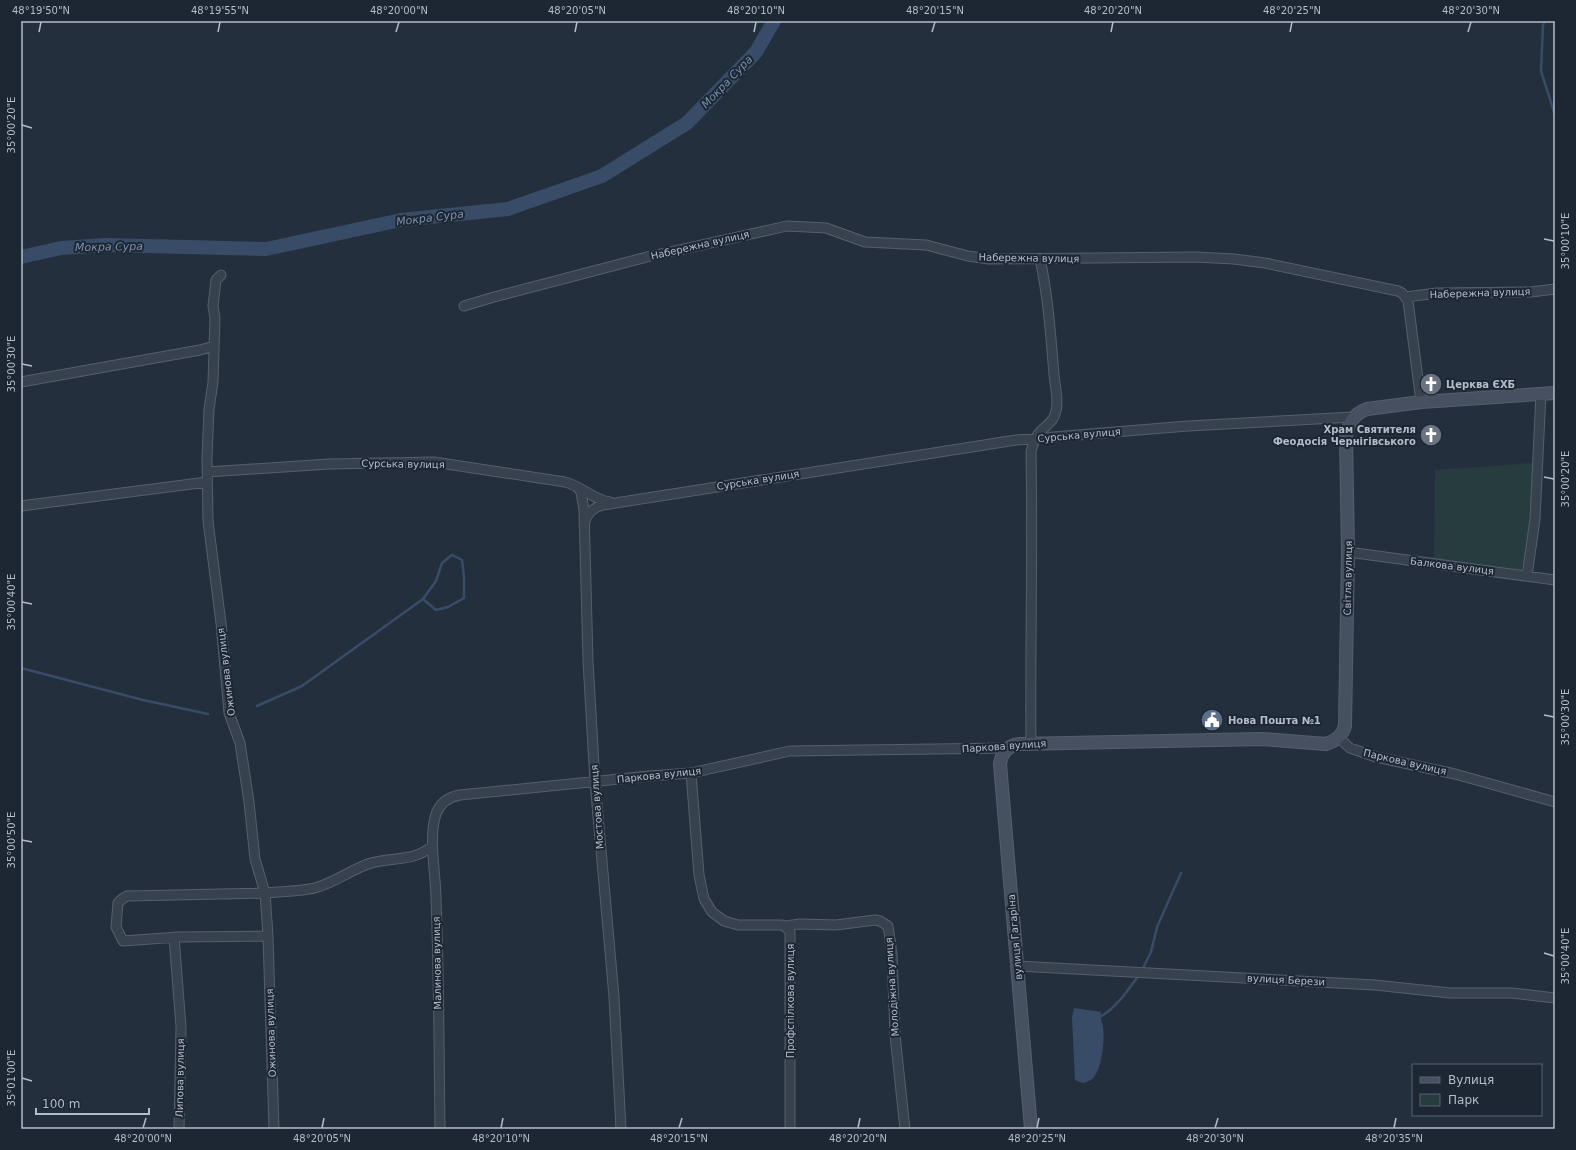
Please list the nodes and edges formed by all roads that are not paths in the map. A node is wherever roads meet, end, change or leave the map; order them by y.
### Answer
1 (1040, 259) junction
2 (222, 275) dead end
3 (1555, 289) edge
4 (1406, 297) junction
5 (464, 306) dead end
6 (214, 346) junction
7 (21, 382) edge
8 (1541, 393) junction
9 (1555, 393) edge
10 (1421, 402) junction
11 (1353, 417) junction
12 (1035, 439) junction
13 (207, 472) junction
14 (207, 482) junction
15 (577, 487) junction
16 (618, 504) junction
17 (21, 506) edge
18 (584, 526) junction
19 (1348, 552) junction
20 (1527, 576) junction
21 (1555, 580) edge
22 (1338, 738) junction
23 (1031, 744) junction
24 (1008, 748) junction
25 (691, 773) junction
26 (595, 782) junction
27 (446, 800) joint
28 (1555, 802) edge
29 (432, 846) junction
30 (265, 893) junction
31 (785, 926) junction
32 (268, 936) junction
33 (174, 937) junction
34 (1017, 966) junction
35 (1555, 998) edge
36 (179, 1129) edge
37 (274, 1129) edge
38 (440, 1129) edge
39 (621, 1129) edge
40 (790, 1129) edge
41 (905, 1129) edge
42 (1031, 1129) edge

1 - 4 street, Набережна вулиця
1 - 5 street, Набережна вулиця
1 - 12 street
2 - 6 street, Ожинова вулиця
3 - 4 street, Набережна вулиця
4 - 10 street
6 - 7 street
6 - 13 street, Ожинова вулиця
8 - 9 street, Сурська вулиця
8 - 10 street, Сурська вулиця
8 - 20 street
10 - 11 street, Сурська вулиця
11 - 12 street, Сурська вулиця
11 - 19 street, Світла вулиця
12 - 16 street, Сурська вулиця
12 - 23 street
13 - 14 street, Ожинова вулиця
13 - 15 street, Сурська вулиця
14 - 17 street
14 - 30 street, Ожинова вулиця
15 - 16 street, Сурська вулиця
15 - 18 street, Мостова вулиця
16 - 18 street, Сурська вулиця
18 - 26 street, Мостова вулиця
19 - 20 street, Балкова вулиця
19 - 22 street, Світла вулиця
20 - 21 street, Балкова вулиця
22 - 23 street, Паркова вулиця
22 - 28 street, Паркова вулиця
23 - 24 street, Паркова вулиця
24 - 25 street, Паркова вулиця
24 - 34 street, вулиця Гагаріна
25 - 26 street, Паркова вулиця
25 - 31 street
26 - 27 street, Паркова вулиця
26 - 39 street, Мостова вулиця
27 - 29 street, Малинова вулиця
29 - 30 street
29 - 38 street, Малинова вулиця
30 - 32 street, Ожинова вулиця
30 - 33 street
31 - 40 street, Профспілкова вулиця
31 - 41 street, Молодіжна вулиця
32 - 33 street
32 - 37 street, Ожинова вулиця
33 - 36 street, Липова вулиця
34 - 35 street, вулиця Берези
34 - 42 street, вулиця Гагаріна

